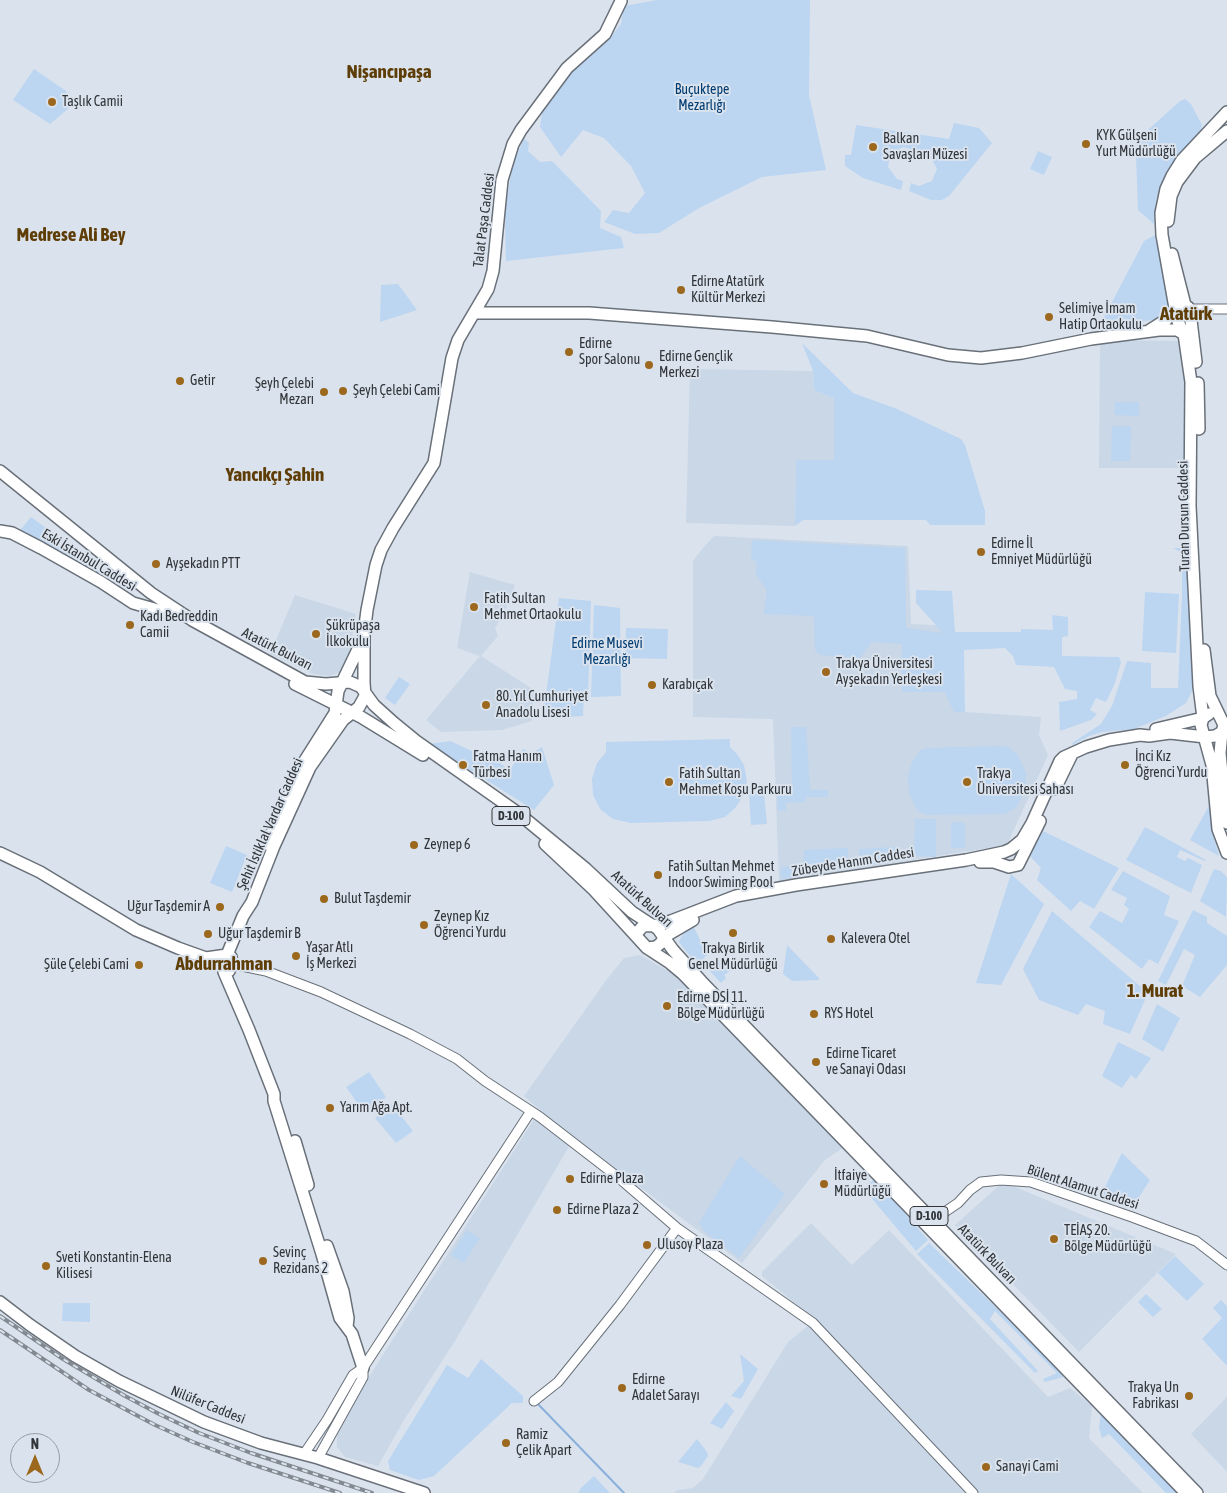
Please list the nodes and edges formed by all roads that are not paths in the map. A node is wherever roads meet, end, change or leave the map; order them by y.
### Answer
1 (621, 0) edge
2 (1227, 112) edge
3 (1227, 131) edge
4 (1185, 309) junction
5 (1227, 309) edge
6 (474, 313) junction
7 (1179, 321) junction
8 (1150, 330) junction
9 (1184, 334) junction
10 (0, 471) edge
11 (0, 480) edge
12 (0, 530) edge
13 (165, 612) junction
14 (364, 634) junction
15 (342, 682) junction
16 (365, 692) junction
17 (337, 705) junction
18 (352, 713) junction
19 (1223, 717) edge
20 (1203, 718) junction
21 (1224, 731) edge
22 (1140, 735) junction
23 (1205, 737) junction
24 (312, 754) junction
25 (1227, 823) edge
26 (1035, 824) junction
27 (1004, 852) junction
28 (0, 853) edge
29 (1227, 853) edge
30 (1007, 866) junction
31 (650, 925) junction
32 (636, 935) junction
33 (664, 937) junction
34 (647, 948) junction
35 (206, 958) junction
36 (227, 958) junction
37 (220, 971) junction
38 (531, 1111) junction
39 (932, 1220) junction
40 (677, 1228) junction
41 (1227, 1265) edge
42 (0, 1302) edge
43 (363, 1368) junction
44 (534, 1401) dead end
45 (304, 1454) junction
46 (318, 1458) junction
47 (424, 1493) edge
48 (973, 1493) edge
49 (1186, 1493) edge
50 (1197, 1493) edge

1 - 6 main road, Talat Paşa Caddesi
2 - 4 main road, Turan Dursun Caddesi
3 - 4 main road, Turan Dursun Caddesi
4 - 5 street
4 - 7 main road, Turan Dursun Caddesi
4 - 8 main road
4 - 19 main road, Turan Dursun Caddesi
6 - 8 main road
6 - 14 main road, Talat Paşa Caddesi
7 - 8 main road
7 - 9 main road, Turan Dursun Caddesi
8 - 9 main road
9 - 20 main road, Turan Dursun Caddesi
10 - 15 main road, Atatürk Bulvarı / D-100
11 - 13 main road, Atatürk Bulvarı / D-100
12 - 13 main road, Eski İstanbul Caddesi
13 - 17 main road, Atatürk Bulvarı / D-100
14 - 15 main road, Talat Paşa Caddesi
14 - 16 main road, Talat Paşa Caddesi
15 - 16 main road, Atatürk Bulvarı / D-100
15 - 17 main road
16 - 18 main road
16 - 31 main road, Atatürk Bulvarı / D-100
17 - 18 main road, Atatürk Bulvarı / D-100
17 - 24 main road
18 - 24 main road, Şehit İstiklal Vardar Caddesi
18 - 32 main road, Atatürk Bulvarı / D-100
19 - 20 main road
19 - 21 main road
20 - 22 main road
20 - 23 main road
21 - 23 main road
21 - 25 main road
22 - 23 main road
22 - 26 main road
23 - 29 main road
24 - 36 main road, Şehit İstiklal Vardar Caddesi
26 - 27 main road
26 - 30 main road
27 - 30 main road
27 - 31 main road, Zübeyde Hanım Caddesi
28 - 35 main road
30 - 33 main road, Zübeyde Hanım Caddesi
31 - 32 main road
31 - 33 main road, Atatürk Bulvarı / D-100
32 - 34 main road, Atatürk Bulvarı / D-100
33 - 34 main road
33 - 39 main road, Atatürk Bulvarı / D-100
34 - 49 main road, Atatürk Bulvarı / D-100
35 - 36 main road
35 - 37 main road
36 - 37 main road, Şehit İstiklal Vardar Caddesi
36 - 38 street
37 - 43 main road
38 - 40 street
38 - 43 street
39 - 41 street, Bülent Alamut Caddesi
39 - 50 main road, Atatürk Bulvarı / D-100
40 - 44 street
40 - 48 street
42 - 45 main road, Nilüfer Caddesi
43 - 45 street
43 - 46 street
45 - 46 main road, Nilüfer Caddesi
46 - 47 main road, Nilüfer Caddesi

